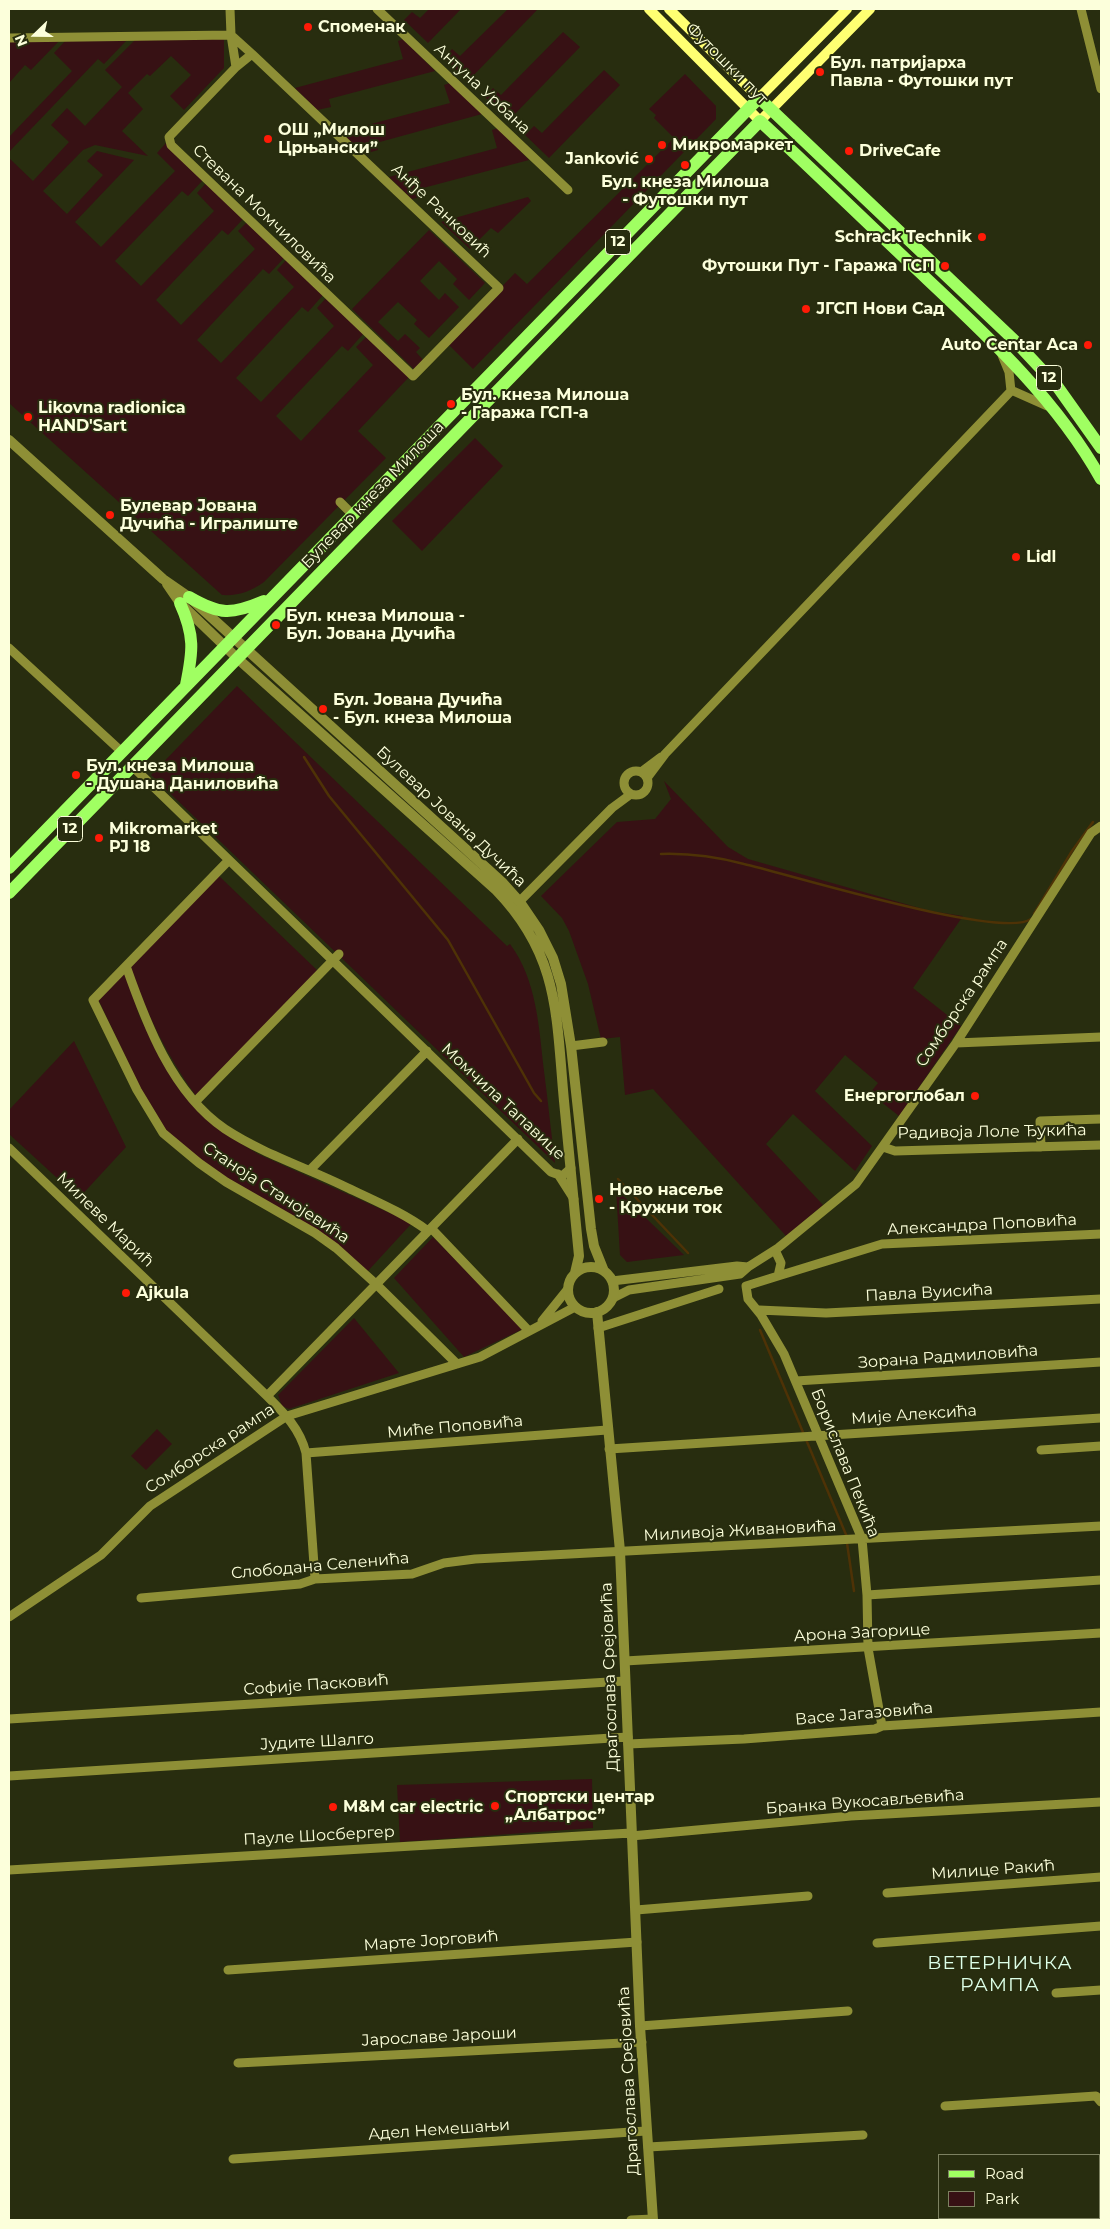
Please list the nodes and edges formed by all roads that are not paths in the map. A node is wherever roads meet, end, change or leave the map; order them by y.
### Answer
1 (230, 9) edge
2 (377, 9) edge
3 (649, 9) edge
4 (847, 9) edge
5 (870, 9) edge
6 (1081, 9) edge
7 (672, 10) edge
8 (231, 35) junction
9 (9, 38) edge
10 (252, 54) junction
11 (236, 67) junction
12 (1101, 89) edge
13 (759, 98) junction
14 (749, 109) junction
15 (771, 109) junction
16 (760, 120) junction
17 (568, 190) dead end
18 (1000, 350) junction
19 (413, 376) joint
20 (487, 376) junction
21 (499, 388) junction
22 (1011, 390) junction
23 (1053, 409) junction
24 (9, 440) edge
25 (1101, 448) edge
26 (1101, 479) edge
27 (340, 502) dead end
28 (352, 514) junction
29 (271, 598) junction
30 (184, 600) junction
31 (229, 642) junction
32 (9, 648) edge
33 (241, 653) junction
34 (186, 686) junction
35 (122, 752) junction
36 (132, 766) junction
37 (644, 775) junction
38 (629, 791) junction
39 (1101, 826) edge
40 (229, 860) junction
41 (9, 868) edge
42 (9, 893) edge
43 (516, 905) junction
44 (336, 957) junction
45 (126, 966) junction
46 (1101, 1037) edge
47 (603, 1042) dead end
48 (956, 1043) junction
49 (571, 1046) junction
50 (427, 1051) junction
51 (195, 1102) junction
52 (1101, 1119) edge
53 (518, 1139) junction
54 (1101, 1146) edge
55 (883, 1147) junction
56 (9, 1148) edge
57 (1041, 1148) junction
58 (571, 1168) junction
59 (311, 1170) junction
60 (558, 1174) junction
61 (574, 1200) junction
62 (430, 1230) junction
63 (1101, 1234) edge
64 (775, 1250) junction
65 (748, 1267) junction
66 (604, 1271) junction
67 (574, 1273) junction
68 (778, 1276) junction
69 (612, 1281) junction
70 (376, 1284) junction
71 (719, 1289) dead end
72 (567, 1290) junction
73 (612, 1298) junction
74 (1101, 1299) edge
75 (575, 1307) junction
76 (758, 1310) junction
77 (597, 1312) junction
78 (539, 1324) junction
79 (598, 1328) junction
80 (529, 1331) junction
81 (1101, 1362) edge
82 (456, 1364) junction
83 (796, 1381) junction
84 (267, 1396) junction
85 (287, 1416) junction
86 (1101, 1418) edge
87 (607, 1430) junction
88 (809, 1435) junction
89 (1101, 1446) edge
90 (609, 1449) junction
91 (1041, 1450) dead end
92 (306, 1454) junction
93 (1101, 1526) edge
94 (862, 1539) junction
95 (620, 1551) junction
96 (315, 1579) junction
97 (1101, 1580) edge
98 (867, 1595) junction
99 (141, 1598) dead end
100 (9, 1617) edge
101 (1101, 1633) edge
102 (868, 1648) junction
103 (625, 1661) junction
104 (625, 1680) junction
105 (1101, 1712) edge
106 (9, 1719) edge
107 (882, 1726) junction
108 (628, 1741) junction
109 (9, 1776) edge
110 (1101, 1802) edge
111 (631, 1834) junction
112 (9, 1870) edge
113 (1101, 1877) edge
114 (887, 1893) dead end
115 (808, 1896) dead end
116 (636, 1910) junction
117 (1101, 1926) edge
118 (637, 1942) junction
119 (877, 1943) dead end
120 (228, 1970) dead end
121 (1101, 1990) edge
122 (1056, 1993) dead end
123 (848, 2011) dead end
124 (640, 2026) junction
125 (642, 2042) junction
126 (238, 2063) dead end
127 (1101, 2102) edge
128 (945, 2106) dead end
129 (646, 2131) junction
130 (864, 2135) dead end
131 (648, 2147) junction
132 (233, 2159) dead end
133 (631, 2220) edge
134 (653, 2220) edge

1 - 8 street
2 - 17 street, Антуна Урбана
3 - 14 main road, Футошки пут
4 - 13 main road
5 - 15 main road
6 - 12 street
7 - 13 main road, Футошки пут
8 - 9 street
8 - 10 street, Анђе Ранковић
8 - 11 street
10 - 11 street
10 - 19 street, Анђе Ранковић
11 - 19 street, Стевана Момчиловића
13 - 14 main road, Булевар кнеза Милоша / 12
13 - 15 main road, 12
14 - 16 main road, Футошки пут
14 - 20 main road, Булевар кнеза Милоша / 12
15 - 16 main road
15 - 25 main road, Футошки пут / 12
16 - 18 main road, 12
16 - 21 main road, Булевар кнеза Милоша / 12
18 - 22 street
18 - 23 main road, 12
20 - 21 main road
20 - 28 main road, Булевар кнеза Милоша / 12
21 - 33 main road, Булевар кнеза Милоша / 12
22 - 23 street
22 - 37 street
23 - 26 main road, 12
24 - 30 street, Булевар Јована Дучића
27 - 28 street
28 - 29 main road, Булевар кнеза Милоша / 12
29 - 30 main road
29 - 31 main road, Булевар кнеза Милоша / 12
30 - 31 street, Булевар Јована Дучића
30 - 34 main road
31 - 33 street, Булевар Јована Дучића
31 - 34 main road, Булевар кнеза Милоша / 12
32 - 35 street
33 - 36 main road, Булевар кнеза Милоша / 12
33 - 43 street, Булевар Јована Дучића
34 - 35 main road, Булевар кнеза Милоша / 12
35 - 41 main road, Булевар кнеза Милоша / 12
36 - 40 street, Момчила Тапавице
36 - 42 main road, Булевар кнеза Милоша / 12
37 - 38 street
37 - 38 street
38 - 43 street
39 - 48 street, Сомборска рампа
40 - 44 street, Момчила Тапавице
40 - 45 street
43 - 49 street, Булевар Јована Дучића
43 - 58 street, Булевар Јована Дучића
44 - 50 street, Момчила Тапавице
44 - 51 street
45 - 51 street, Станоја Станојевића
45 - 70 street, Станоја Станојевића
46 - 48 street
47 - 49 street
48 - 55 street, Сомборска рампа
49 - 66 street, Булевар Јована Дучића
50 - 53 street, Момчила Тапавице
50 - 59 street, Момчила Тапавице
51 - 59 street, Станоја Станојевића
52 - 57 street
53 - 60 street, Момчила Тапавице
53 - 62 street
54 - 57 street, Радивоја Лоле Ђукића
55 - 57 street, Радивоја Лоле Ђукића
55 - 64 street, Сомборска рампа
56 - 84 street, Милеве Марић
58 - 60 street
58 - 61 street, Булевар Јована Дучића
59 - 62 street, Станоја Станојевића
60 - 61 street, Момчила Тапавице
61 - 67 street, Булевар Јована Дучића
62 - 70 street
62 - 80 street, Станоја Станојевића
63 - 68 street, Александра Поповића
64 - 65 street, Сомборска рампа
64 - 68 street
65 - 69 street
65 - 73 street, Сомборска рампа
66 - 67 street
66 - 69 street
67 - 72 street
68 - 76 street, Борислава Пекића
69 - 73 street
70 - 82 street, Станоја Станојевића
70 - 84 street
71 - 79 street
72 - 75 street
72 - 78 street, Сомборска рампа
73 - 77 street
74 - 76 street, Павла Вуисића
75 - 77 street
75 - 78 street, Сомборска рампа
76 - 83 street, Борислава Пекића
77 - 79 street, Драгослава Срејовића
78 - 80 street, Сомборска рампа
79 - 87 street, Драгослава Срејовића
80 - 82 street, Сомборска рампа
81 - 83 street, Зорана Радмиловића
82 - 85 street, Сомборска рампа
83 - 88 street, Борислава Пекића
84 - 85 street, Милеве Марић
85 - 92 street, Милеве Марић
85 - 100 street, Сомборска рампа
86 - 88 street, Мије Алексића
87 - 90 street, Драгослава Срејовића
87 - 92 street, Миће Поповића
88 - 90 street, Мије Алексића
88 - 94 street, Борислава Пекића
89 - 91 street
90 - 95 street, Драгослава Срејовића
92 - 96 street, Милеве Марић
93 - 94 street, Миливоја Живановића
94 - 95 street, Миливоја Живановића
94 - 98 street, Борислава Пекића
95 - 96 street, Слободана Селенића
95 - 103 street, Драгослава Срејовића
96 - 99 street, Слободана Селенића
97 - 98 street
98 - 102 street, Борислава Пекића
101 - 102 street, Арона Загорице
102 - 103 street, Арона Загорице
102 - 107 street, Борислава Пекића
103 - 104 street, Драгослава Срејовића
104 - 106 street, Софије Пасковић
104 - 108 street, Драгослава Срејовића
105 - 107 street, Васе Јагазовића
107 - 108 street, Васе Јагазовића
108 - 109 street, Јудите Шалго
108 - 111 street, Драгослава Срејовића
110 - 111 street, Бранка Вукосављевића
111 - 112 street, Пауле Шосбергер
111 - 116 street, Драгослава Срејовића
113 - 114 street, Милице Ракић
115 - 116 street
116 - 118 street, Драгослава Срејовића
117 - 119 street
118 - 120 street, Марте Јорговић
118 - 124 street, Драгослава Срејовића
121 - 122 street
123 - 124 street
124 - 125 street, Драгослава Срејовића
125 - 126 street, Јарославе Јароши
125 - 129 street, Драгослава Срејовића
127 - 128 street
129 - 131 street, Драгослава Срејовића
129 - 132 street, Адел Немешањи
130 - 131 street
131 - 134 street, Драгослава Срејовића
133 - 134 street

